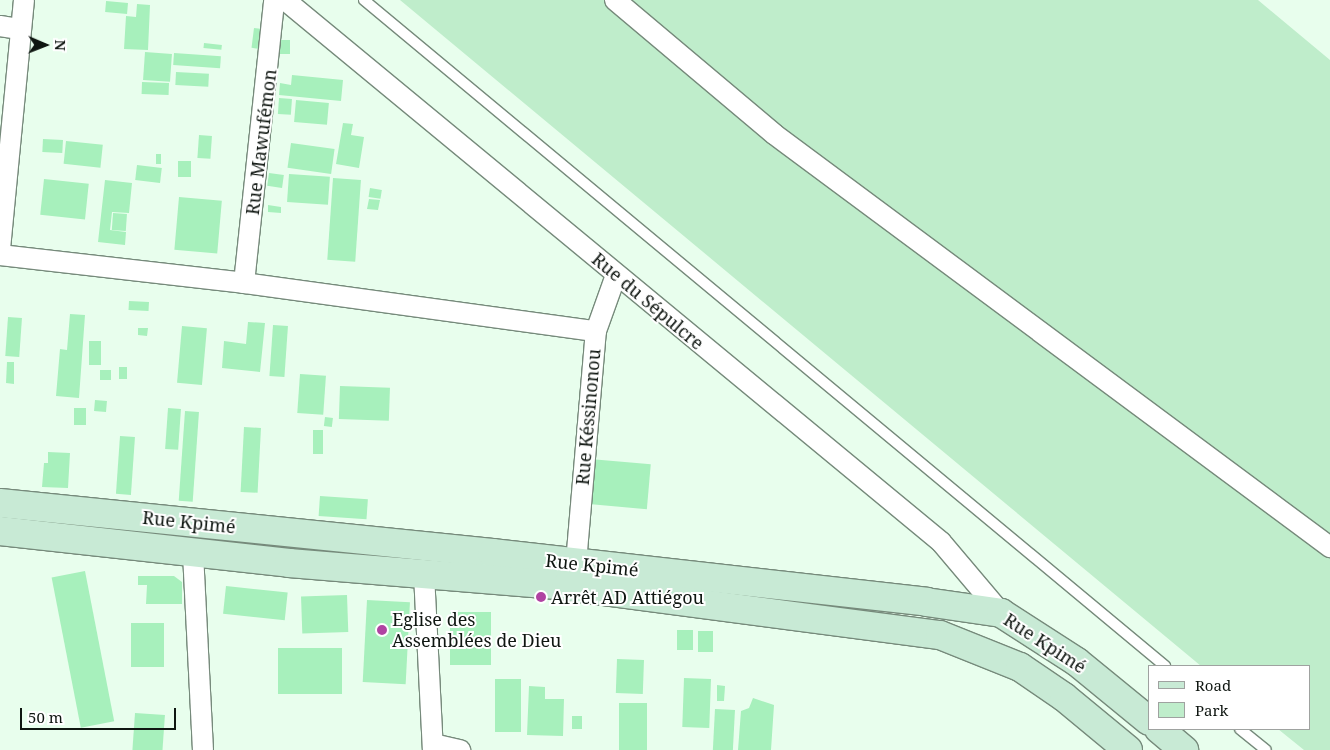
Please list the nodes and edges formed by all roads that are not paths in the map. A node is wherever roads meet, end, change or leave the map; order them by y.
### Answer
1 (24, 0) edge
2 (274, 0) edge
3 (285, 0) edge
4 (364, 0) edge
5 (615, 0) edge
6 (10, 27) edge
7 (0, 249) edge
8 (0, 255) edge
9 (616, 275) junction
10 (244, 283) junction
11 (596, 331) junction
12 (0, 503) edge
13 (0, 532) edge
14 (1330, 547) edge
15 (193, 553) junction
16 (576, 563) junction
17 (424, 574) junction
18 (1001, 613) junction
19 (1164, 665) edge
20 (1148, 720) edge
21 (1160, 730) edge
22 (1241, 730) edge
23 (433, 747) edge
24 (203, 750) edge
25 (460, 750) edge
26 (1128, 750) edge
27 (1184, 750) edge
28 (1266, 750) edge

1 - 6 street
2 - 10 street, Rue Mawufémon
3 - 9 street, Rue du Sépulcre
4 - 19 lane
5 - 14 street
6 - 7 street
8 - 10 street
9 - 11 street, Rue Késsinonou
9 - 18 street, Rue du Sépulcre
10 - 11 street
11 - 16 street, Rue Késsinonou
12 - 16 main road, Rue Kpimé
13 - 15 main road, Rue Kpimé
15 - 17 main road, Rue Kpimé
15 - 24 street
16 - 18 main road, Rue Kpimé
17 - 23 street
17 - 26 main road, Rue Kpimé
18 - 20 main road, Rue Kpimé
21 - 27 main road
22 - 28 lane
23 - 25 street

